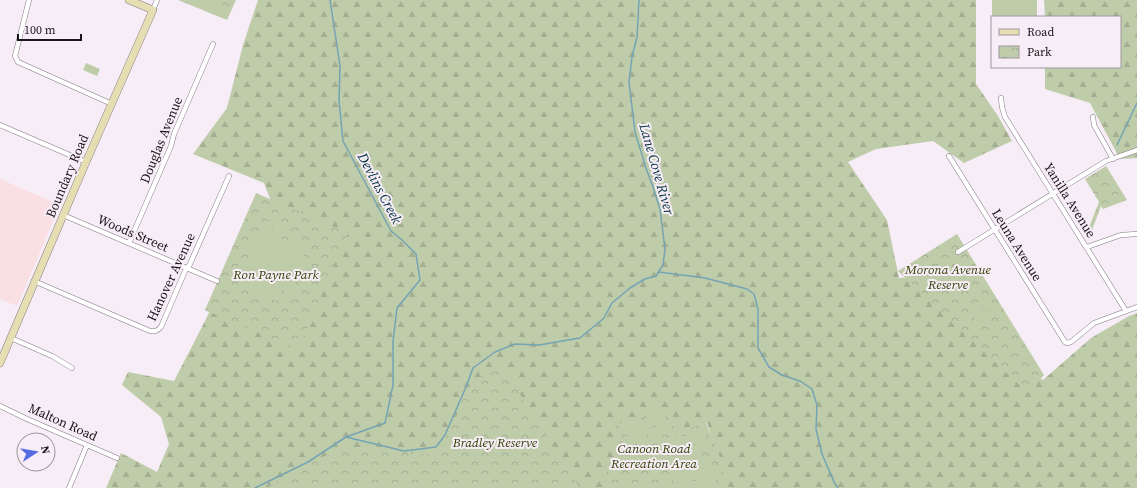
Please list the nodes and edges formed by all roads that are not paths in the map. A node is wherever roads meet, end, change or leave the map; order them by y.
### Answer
1 (29, 0) edge
2 (130, 0) edge
3 (157, 0) edge
4 (153, 10) junction
5 (213, 44) dead end
6 (1001, 98) dead end
7 (112, 104) junction
8 (1093, 117) dead end
9 (0, 125) edge
10 (1137, 150) edge
11 (949, 156) dead end
12 (1113, 159) junction
13 (86, 162) junction
14 (230, 176) dead end
15 (1054, 194) junction
16 (63, 215) junction
17 (994, 230) junction
18 (1137, 234) edge
19 (129, 243) junction
20 (1087, 247) junction
21 (958, 252) dead end
22 (187, 268) junction
23 (34, 281) junction
24 (217, 281) dead end
25 (1137, 308) edge
26 (1126, 311) junction
27 (11, 338) junction
28 (0, 363) edge
29 (72, 368) dead end
30 (0, 406) edge
31 (87, 445) junction
32 (117, 458) dead end
33 (68, 488) edge

1 - 7 street
2 - 4 street
3 - 4 street, Boundary Road
4 - 7 street, Boundary Road
5 - 19 street, Douglas Avenue
6 - 15 street, Yanilla Avenue
7 - 13 street, Boundary Road
8 - 12 street
9 - 13 street
10 - 12 street
11 - 17 street, Leuna Avenue
12 - 15 street
13 - 16 street, Boundary Road
14 - 22 street, Hanover Avenue
15 - 17 street
15 - 20 street, Yanilla Avenue
16 - 19 street, Woods Street
16 - 23 street, Boundary Road
17 - 21 street
17 - 26 street, Leuna Avenue
18 - 20 street
19 - 22 street, Woods Street
20 - 26 street, Yanilla Avenue
22 - 23 street, Hanover Avenue
22 - 24 street, Woods Street
23 - 27 street, Boundary Road
25 - 26 street
27 - 28 street, Boundary Road
27 - 29 street
30 - 31 street, Malton Road
31 - 32 street, Malton Road
31 - 33 street

